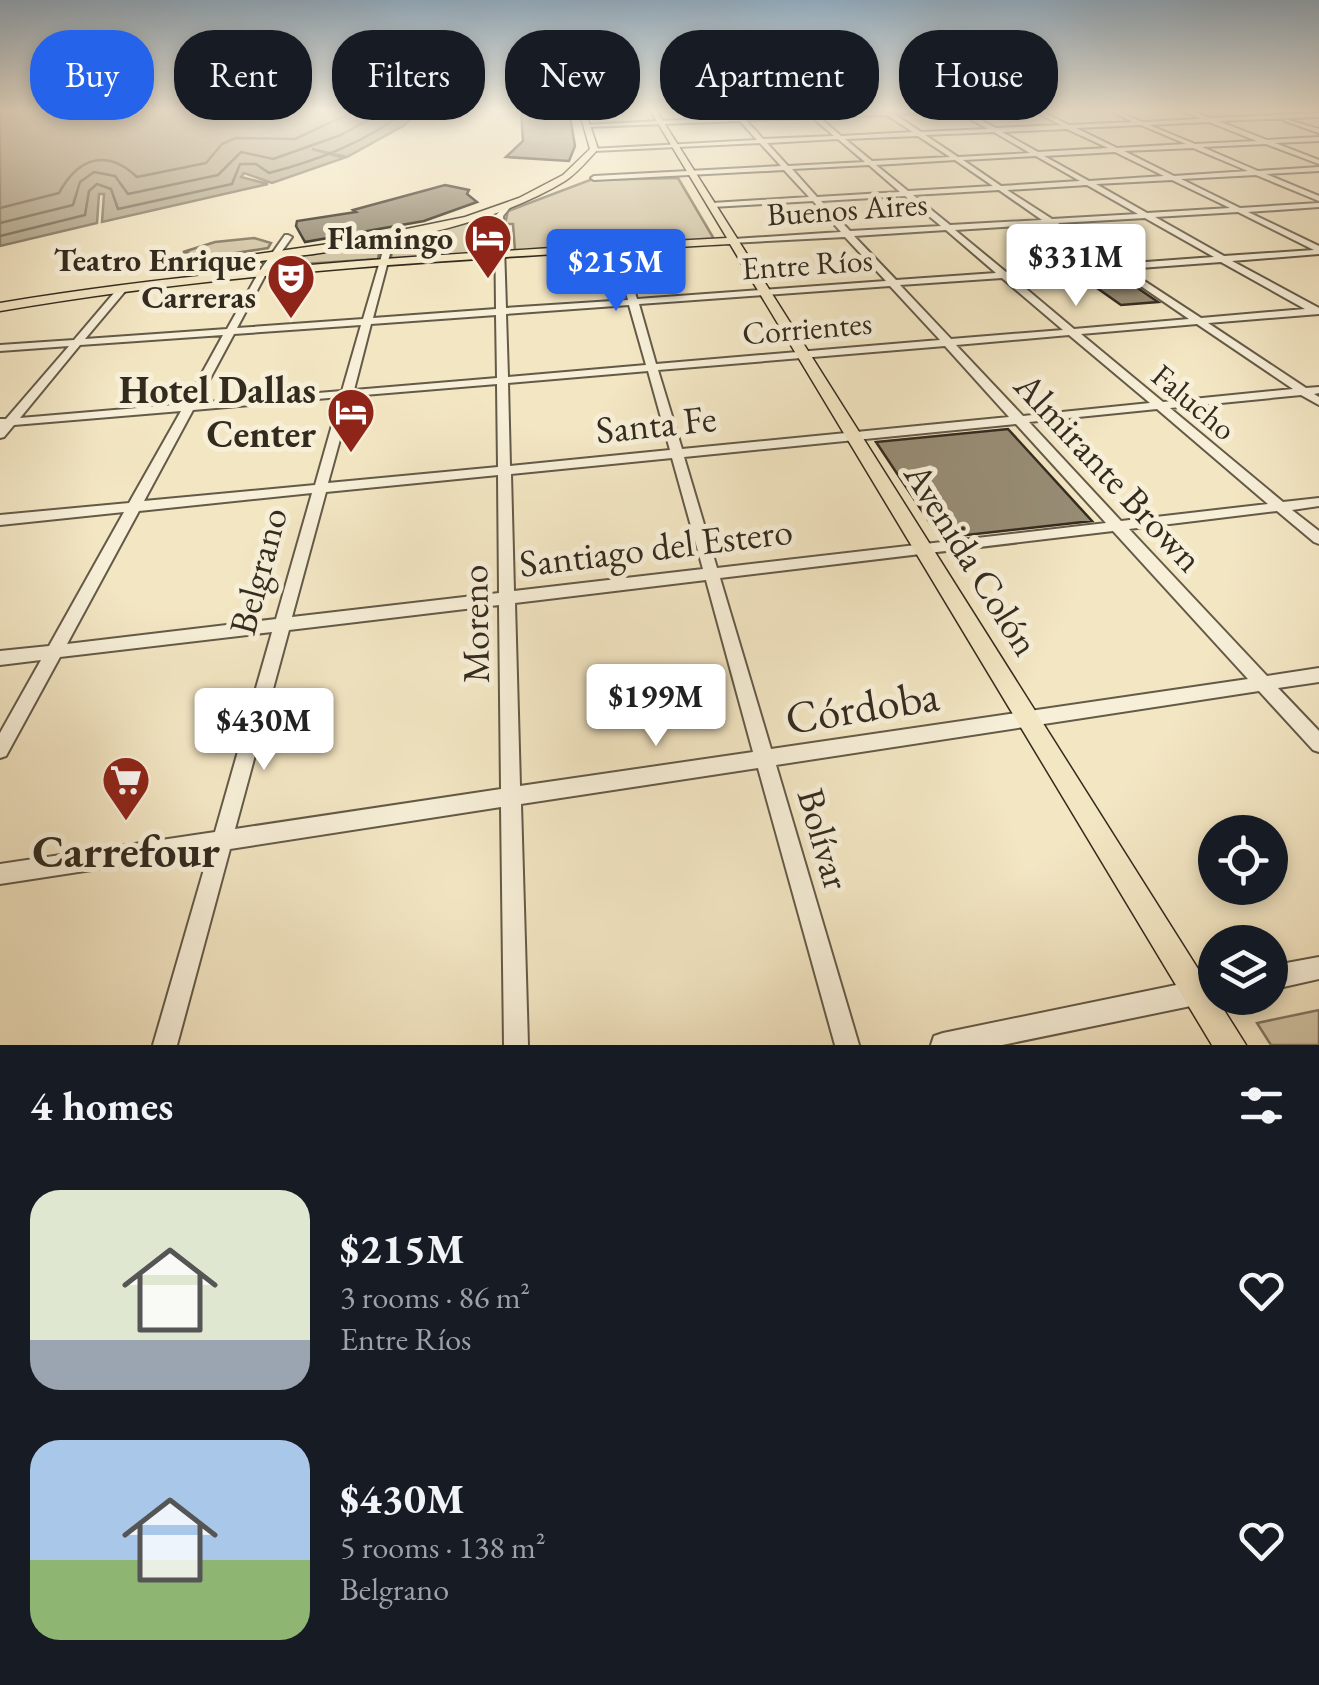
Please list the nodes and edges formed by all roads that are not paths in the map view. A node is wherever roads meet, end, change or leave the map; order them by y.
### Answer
1 (588, 159) edge
2 (683, 159) edge
3 (778, 159) edge
4 (865, 159) edge
5 (942, 159) edge
6 (956, 159) edge
7 (1046, 159) edge
8 (1135, 159) edge
9 (1224, 159) edge
10 (586, 162) junction
11 (870, 163) junction
12 (1319, 166) edge
13 (786, 167) junction
14 (692, 172) junction
15 (1257, 173) junction
16 (594, 178) joint
17 (1173, 178) junction
18 (1089, 183) junction
19 (1000, 188) junction
20 (907, 194) junction
21 (816, 199) junction
22 (1319, 202) edge
23 (508, 205) junction
24 (712, 205) junction
25 (1240, 210) junction
26 (1147, 216) junction
27 (1051, 222) junction
28 (948, 228) junction
29 (848, 234) junction
30 (288, 237) dead end
31 (372, 240) junction
32 (734, 242) junction
33 (277, 249) junction
34 (618, 249) junction
35 (1319, 250) edge
36 (500, 256) junction
37 (1222, 259) junction
38 (383, 264) junction
39 (260, 265) junction
40 (1118, 266) junction
41 (1004, 275) junction
42 (894, 283) junction
43 (123, 286) junction
44 (766, 292) junction
45 (633, 302) junction
46 (0, 304) edge
47 (502, 312) junction
48 (1318, 312) edge
49 (364, 322) junction
50 (1199, 322) junction
51 (230, 331) junction
52 (1072, 332) junction
53 (76, 343) junction
54 (949, 343) junction
55 (0, 348) edge
56 (805, 356) junction
57 (652, 369) junction
58 (503, 381) junction
59 (1319, 390) edge
60 (1303, 392) junction
61 (344, 394) junction
62 (1319, 402) edge
63 (1160, 406) junction
64 (188, 408) junction
65 (1020, 420) junction
66 (5, 423) edge
67 (0, 434) edge
68 (855, 436) junction
69 (677, 454) junction
70 (504, 472) junction
71 (318, 487) junction
72 (1319, 502) edge
73 (134, 506) junction
74 (1280, 506) junction
75 (0, 520) edge
76 (1118, 526) junction
77 (1319, 539) edge
78 (924, 548) junction
79 (712, 573) junction
80 (507, 598) junction
81 (280, 624) junction
82 (54, 651) junction
83 (0, 658) edge
84 (1319, 674) edge
85 (1263, 683) junction
86 (1029, 718) junction
87 (1319, 744) edge
88 (0, 750) edge
89 (764, 758) junction
90 (511, 795) junction
91 (221, 840) junction
92 (0, 874) edge
93 (1319, 968) edge
94 (1288, 974) edge
95 (1198, 978) edge
96 (1198, 992) edge
97 (1217, 1015) edge
98 (165, 1045) edge
99 (516, 1045) edge
100 (847, 1045) edge
101 (943, 1045) edge
102 (1230, 1045) edge

1 - 10 main road
2 - 14 main road, Avenida Colón
3 - 13 street, Almirante Brown
4 - 11 street, Falucho
5 - 11 street
6 - 19 street
7 - 18 street
8 - 17 street
9 - 15 street
10 - 16 main road
10 - 23 main road
11 - 13 street
11 - 20 street, Falucho
12 - 15 street
13 - 14 street
13 - 21 street, Almirante Brown
14 - 16 street
14 - 24 main road, Avenida Colón
15 - 17 street
15 - 22 street
17 - 18 street
17 - 25 street
18 - 19 street
18 - 26 street
19 - 20 street
19 - 27 street
20 - 21 street
20 - 28 street, Falucho
21 - 24 street
21 - 29 street, Almirante Brown
22 - 25 street, Buenos Aires
23 - 31 main road
23 - 36 street, Moreno
24 - 32 main road, Avenida Colón
25 - 26 street, Buenos Aires
25 - 35 street
26 - 27 street, Buenos Aires
26 - 37 street
27 - 28 street, Buenos Aires
27 - 40 street
28 - 29 street, Buenos Aires
28 - 41 street, Falucho
29 - 32 street, Buenos Aires
29 - 42 street, Almirante Brown
30 - 33 street
31 - 33 main road
31 - 38 street
32 - 34 main road, Buenos Aires
32 - 44 main road, Avenida Colón
33 - 39 street
33 - 46 main road
34 - 36 main road, Buenos Aires
34 - 45 street, Bolívar
35 - 37 street, Entre Ríos
36 - 38 main road, Buenos Aires
36 - 47 street, Moreno
37 - 40 street, Entre Ríos
37 - 48 street
38 - 39 main road, Buenos Aires
38 - 49 street, Belgrano
39 - 43 main road, Buenos Aires
39 - 51 street
40 - 41 street, Entre Ríos
40 - 50 street
41 - 42 street, Entre Ríos
41 - 52 street, Falucho
42 - 44 street, Entre Ríos
42 - 54 street, Almirante Brown
43 - 46 main road, Buenos Aires
43 - 53 street
44 - 45 street, Entre Ríos
44 - 56 main road, Avenida Colón
45 - 47 street, Entre Ríos
45 - 57 street, Bolívar
47 - 49 street, Entre Ríos
47 - 58 street, Moreno
48 - 50 street, Corrientes
49 - 51 street, Entre Ríos
49 - 61 street, Belgrano
50 - 52 street, Corrientes
50 - 60 street
51 - 53 street, Entre Ríos
51 - 64 street
52 - 54 street, Corrientes
52 - 63 street, Falucho
53 - 55 street, Entre Ríos
53 - 66 street
54 - 56 street, Corrientes
54 - 65 street, Almirante Brown
56 - 57 street, Corrientes
56 - 68 main road, Avenida Colón
57 - 58 street, Corrientes
57 - 69 street, Bolívar
58 - 61 street, Corrientes
58 - 70 street, Moreno
59 - 60 street, Santa Fe
60 - 62 street
60 - 63 street, Santa Fe
61 - 64 street, Corrientes
61 - 71 street, Belgrano
63 - 65 street, Santa Fe
63 - 74 street, Falucho
64 - 66 street, Corrientes
64 - 73 street
65 - 68 street, Santa Fe
65 - 76 street, Almirante Brown
66 - 67 street
68 - 69 street, Santa Fe
68 - 78 main road, Avenida Colón
69 - 70 street, Santa Fe
69 - 79 street, Bolívar
70 - 71 street, Santa Fe
70 - 80 street, Moreno
71 - 73 street, Santa Fe
71 - 81 street, Belgrano
72 - 74 street, Santiago del Estero
73 - 75 street, Santa Fe
73 - 82 street
74 - 76 street, Santiago del Estero
74 - 77 street, Falucho
76 - 78 street, Santiago del Estero
76 - 85 street, Almirante Brown
78 - 79 street, Santiago del Estero
78 - 86 main road, Avenida Colón
79 - 80 street, Santiago del Estero
79 - 89 street, Bolívar
80 - 81 street, Santiago del Estero
80 - 90 street, Moreno
81 - 82 street, Santiago del Estero
81 - 91 street, Belgrano
82 - 83 street, Santiago del Estero
82 - 88 street
84 - 85 street, Córdoba
85 - 86 street, Córdoba
85 - 87 street, Almirante Brown
86 - 89 street, Córdoba
86 - 95 main road, Avenida Colón
89 - 90 street, Córdoba
89 - 100 street, Bolívar
90 - 91 street, Córdoba
90 - 99 street, Moreno
91 - 92 street, Córdoba
91 - 98 street, Belgrano
93 - 94 street
96 - 101 street
97 - 102 main road, Avenida Colón

